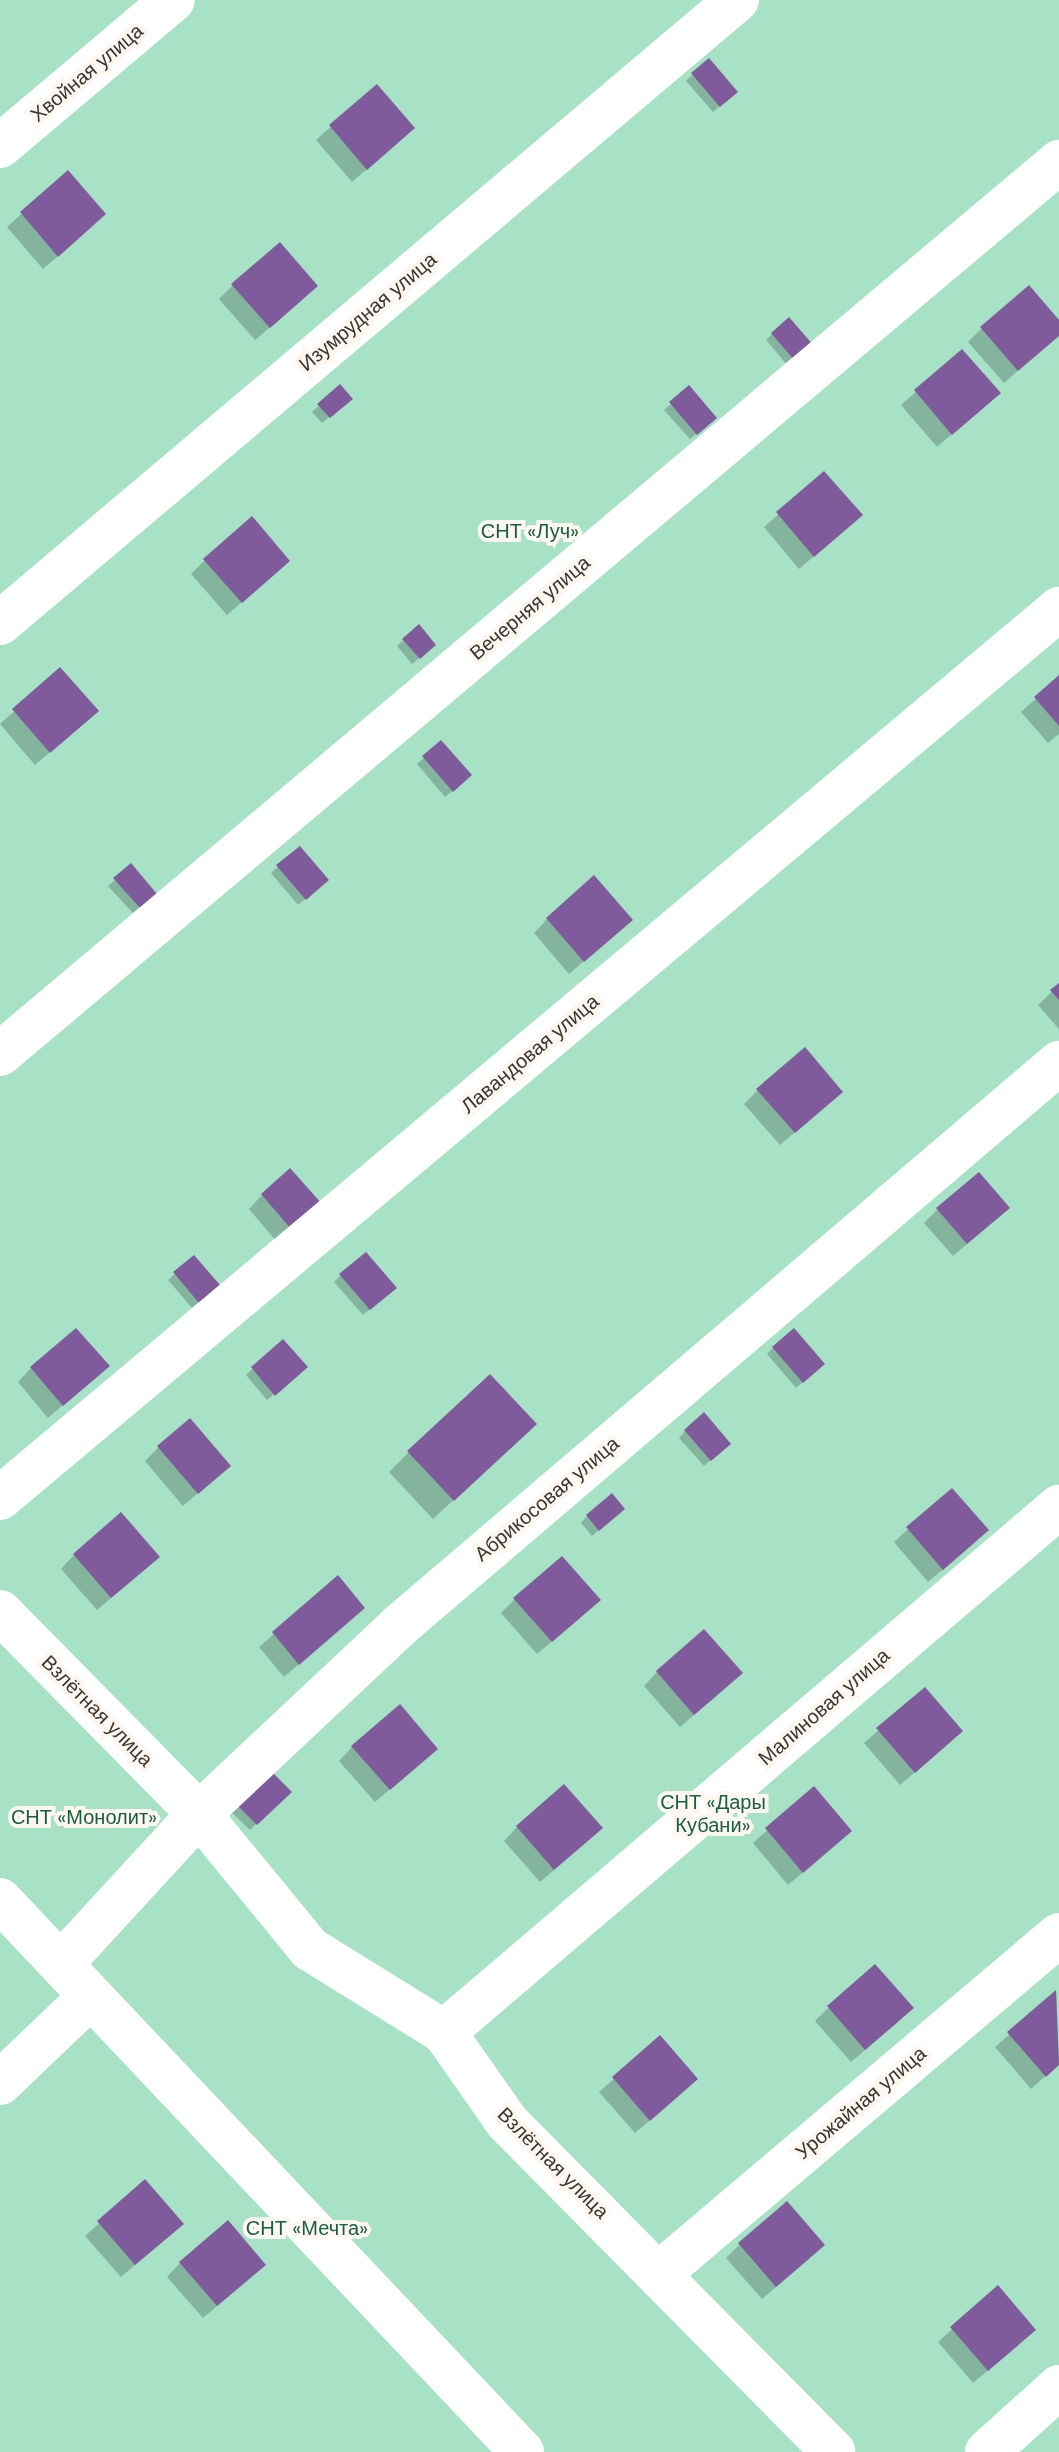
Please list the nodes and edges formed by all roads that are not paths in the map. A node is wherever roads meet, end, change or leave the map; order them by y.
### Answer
1 (173, 0) edge
2 (737, 0) edge
3 (0, 146) edge
4 (1059, 162) edge
5 (1059, 609) edge
6 (0, 623) edge
7 (0, 1054) edge
8 (1059, 1063) edge
9 (0, 1498) edge
10 (1059, 1507) edge
11 (0, 1612) edge
12 (199, 1814) junction
13 (0, 1900) edge
14 (1059, 1935) edge
15 (61, 1964) junction
16 (89, 1998) junction
17 (444, 2032) junction
18 (0, 2083) edge
19 (662, 2271) junction
20 (1059, 2387) edge
21 (504, 2447) edge
22 (833, 2452) edge
23 (987, 2452) edge

1 - 3 street, Хвойная улица
2 - 6 street, Изумрудная улица
4 - 7 street, Вечерняя улица
5 - 9 street, Лавандовая улица
8 - 12 street, Абрикосовая улица
10 - 17 street, Малиновая улица
11 - 12 street, Взлётная улица
12 - 15 street, Абрикосовая улица
12 - 17 street, Взлётная улица
13 - 15 street
14 - 19 street, Урожайная улица
15 - 16 street
16 - 18 street
16 - 21 street
17 - 19 street, Взлётная улица
19 - 22 street, Взлётная улица
20 - 23 street

